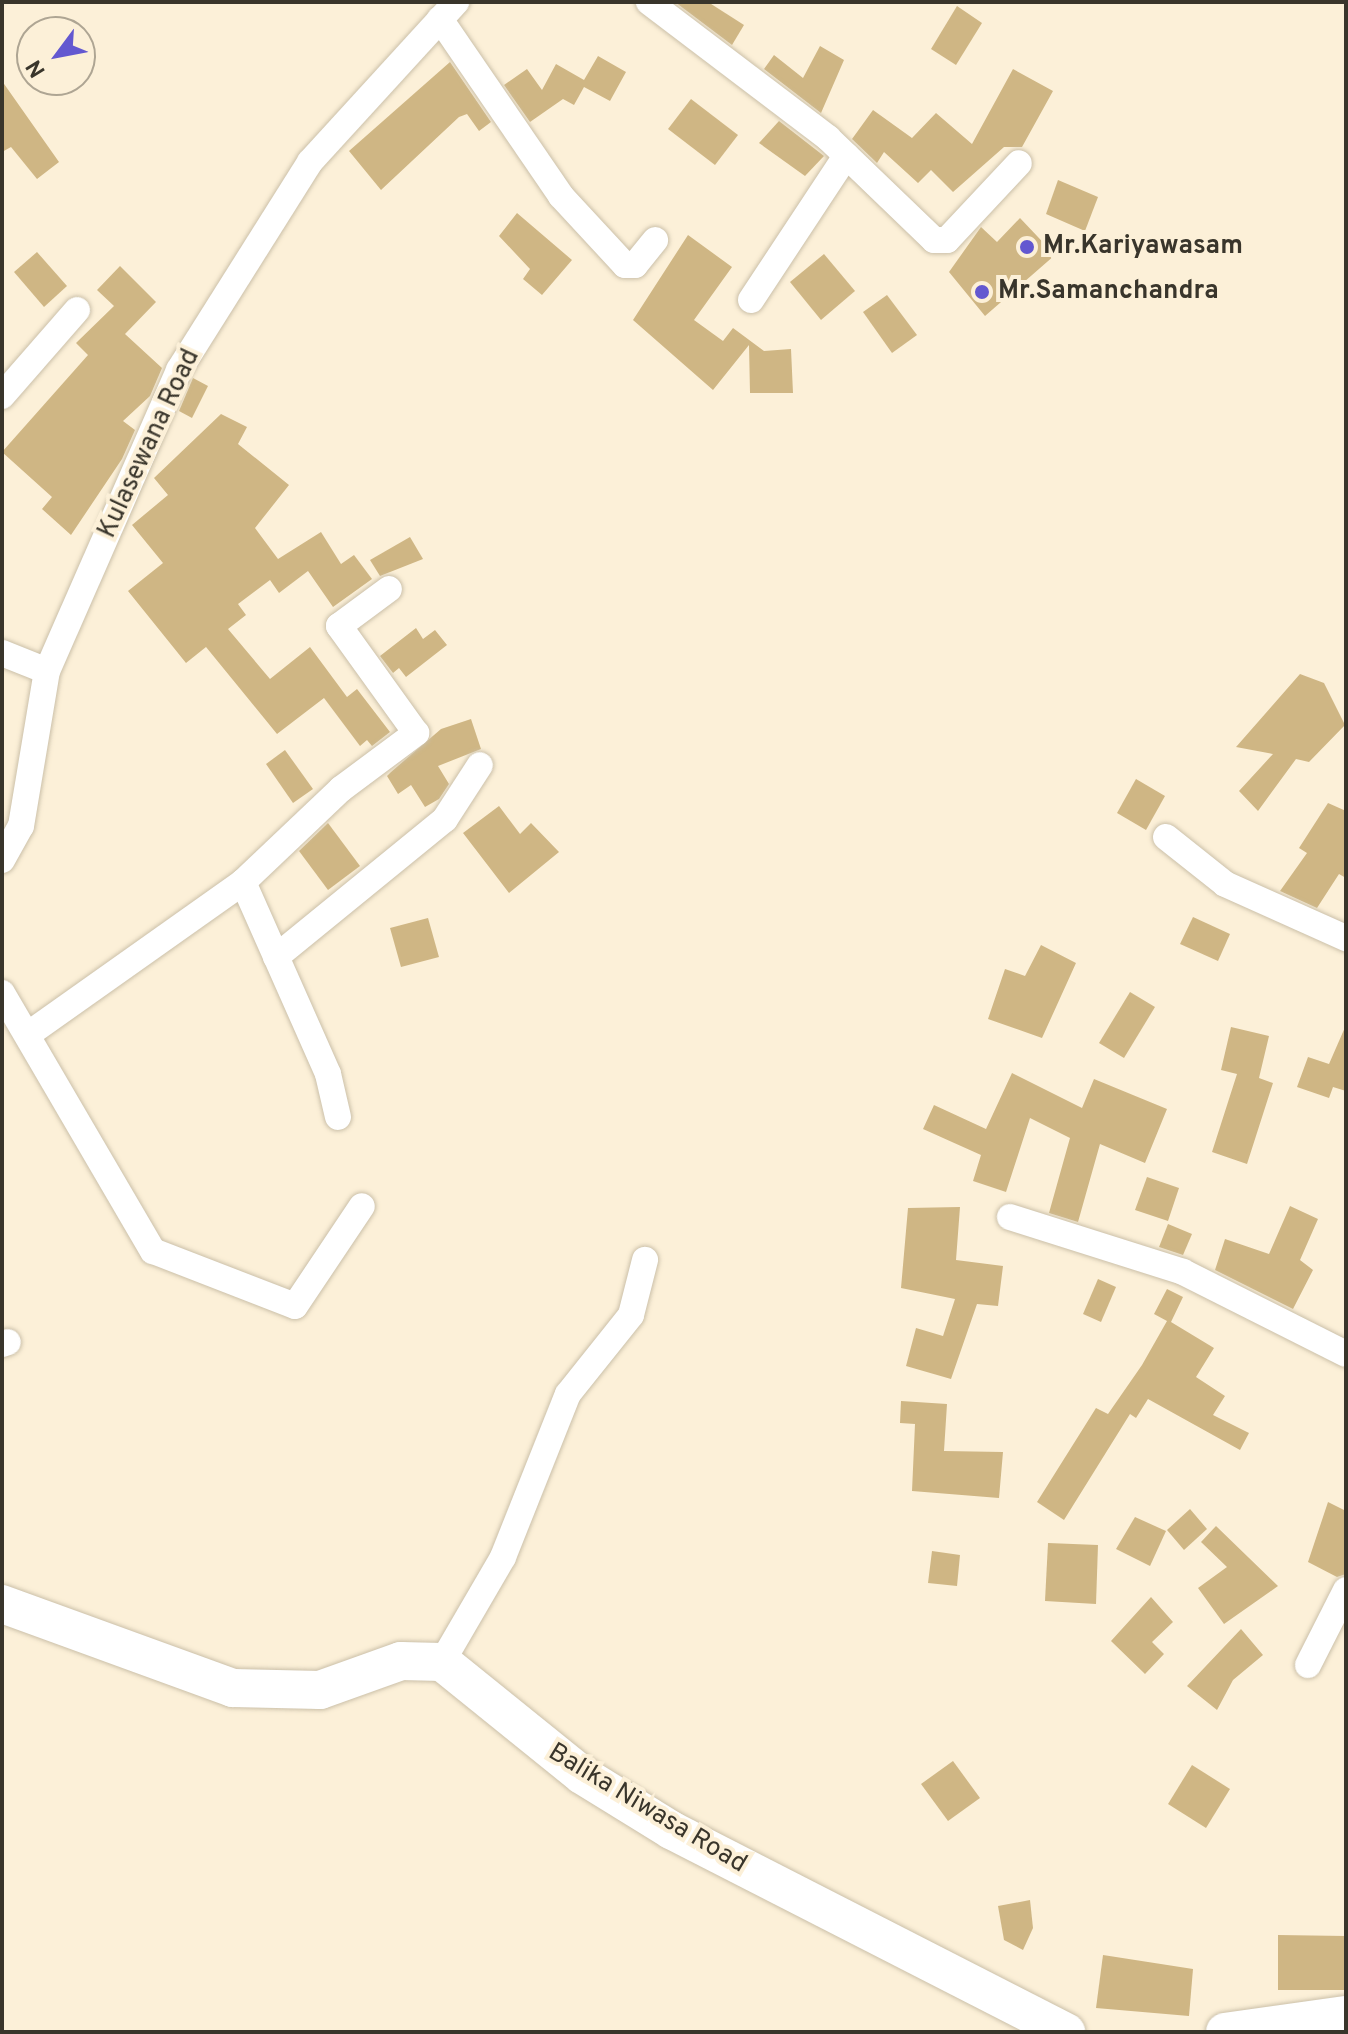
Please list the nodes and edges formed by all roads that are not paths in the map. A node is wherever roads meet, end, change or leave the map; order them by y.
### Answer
1 (649, 2) edge
2 (448, 11) edge
3 (837, 147) junction
4 (1019, 163) dead end
5 (655, 240) dead end
6 (751, 300) dead end
7 (77, 310) dead end
8 (2, 396) edge
9 (389, 589) dead end
10 (2, 653) edge
11 (47, 671) junction
12 (480, 765) dead end
13 (1166, 837) dead end
14 (2, 860) edge
15 (243, 882) junction
16 (1346, 938) edge
17 (276, 957) junction
18 (2, 993) edge
19 (30, 1033) junction
20 (338, 1117) dead end
21 (362, 1206) dead end
22 (1010, 1217) dead end
23 (645, 1260) dead end
24 (1346, 1354) edge
25 (1346, 1590) edge
26 (2, 1604) edge
27 (442, 1662) junction
28 (1308, 1665) dead end
29 (1346, 2015) edge
30 (1066, 2032) edge
31 (1225, 2032) edge

1 - 3 street
2 - 5 street
2 - 11 street, Kulasewana Road
3 - 4 street
3 - 6 street
7 - 8 street
9 - 15 street
10 - 11 street
11 - 14 street, Kulasewana Road
12 - 17 street
13 - 16 street
15 - 17 street
15 - 19 street
17 - 20 street
18 - 19 street
19 - 21 street
22 - 24 street
23 - 27 street
25 - 28 street
26 - 27 street
27 - 30 street, Balika Niwasa Road
29 - 31 street

